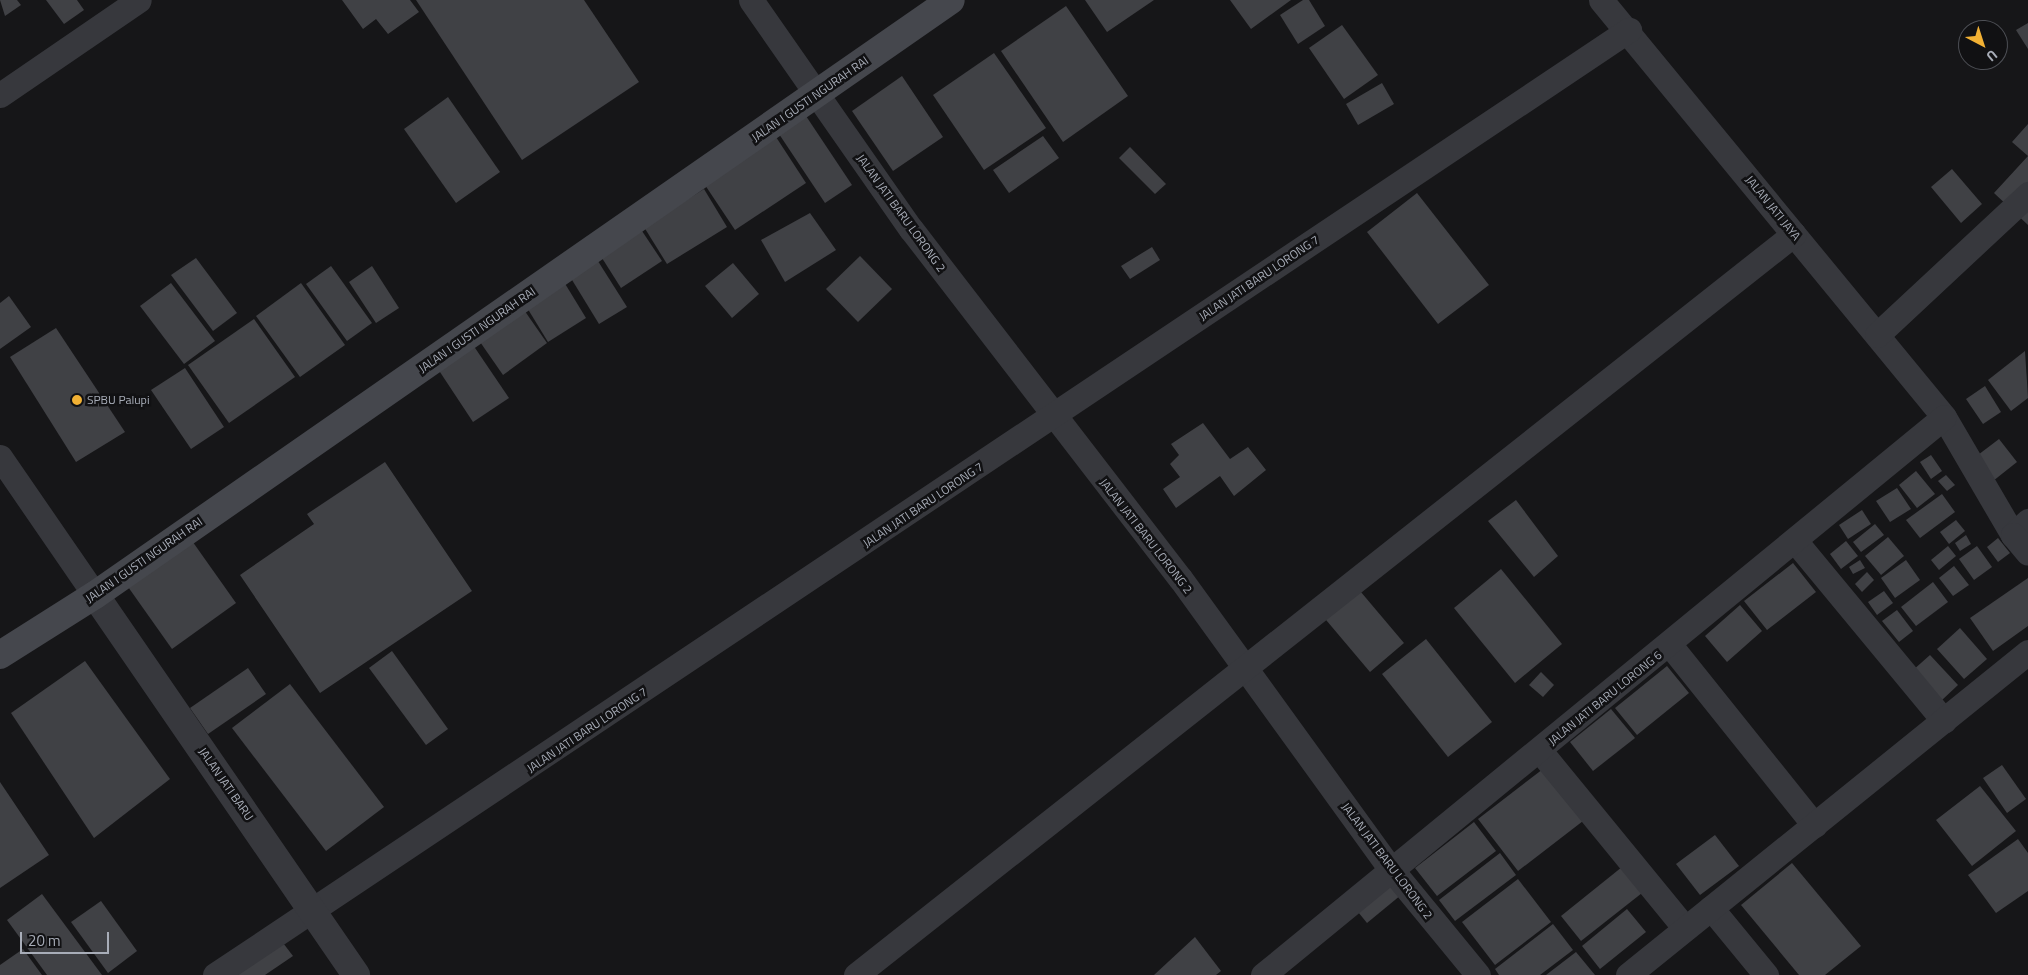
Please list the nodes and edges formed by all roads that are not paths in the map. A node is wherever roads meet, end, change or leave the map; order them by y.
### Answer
1 (139, 0) edge
2 (751, 0) edge
3 (951, 0) edge
4 (1601, 0) edge
5 (1629, 30) junction
6 (0, 95) edge
7 (816, 96) junction
8 (2028, 194) edge
9 (1794, 234) junction
10 (1877, 335) junction
11 (1944, 417) junction
12 (1053, 418) junction
13 (0, 457) edge
14 (2023, 536) edge
15 (1796, 542) junction
16 (95, 595) junction
17 (1670, 644) junction
18 (2028, 652) edge
19 (0, 656) edge
20 (1244, 667) junction
21 (1944, 721) junction
22 (1540, 751) junction
23 (1814, 826) junction
24 (1391, 868) junction
25 (1711, 908) junction
26 (314, 912) junction
27 (1685, 928) junction
28 (215, 975) edge
29 (356, 975) edge
30 (856, 975) edge
31 (1263, 975) edge
32 (1478, 975) edge
33 (1628, 975) edge
34 (1766, 975) edge

1 - 6 street
2 - 7 street, JALAN JATI BARU LORONG 2
3 - 7 main road, JALAN I GUSTI NGURAH RAI
4 - 5 street, JALAN JATI JAYA
5 - 9 street, JALAN JATI JAYA
5 - 12 street, JALAN JATI BARU LORONG 7
7 - 12 street, JALAN JATI BARU LORONG 2
7 - 16 main road, JALAN I GUSTI NGURAH RAI
8 - 10 street
9 - 10 street, JALAN JATI JAYA
9 - 20 street
10 - 11 street, JALAN JATI JAYA
11 - 14 street, JALAN JATI JAYA
11 - 15 street, JALAN JATI BARU LORONG 6
12 - 20 street, JALAN JATI BARU LORONG 2
12 - 26 street, JALAN JATI BARU LORONG 7
13 - 16 street
15 - 17 street, JALAN JATI BARU LORONG 6
15 - 21 street
16 - 19 main road, JALAN I GUSTI NGURAH RAI
16 - 26 street, JALAN JATI BARU
17 - 22 street, JALAN JATI BARU LORONG 6
17 - 23 street
18 - 21 street
20 - 24 street, JALAN JATI BARU LORONG 2
20 - 30 street
21 - 23 street
22 - 24 street, JALAN JATI BARU LORONG 6
22 - 27 street
23 - 25 street
24 - 31 street, JALAN JATI BARU LORONG 6
24 - 32 street, JALAN JATI BARU LORONG 2
25 - 27 street
25 - 34 street
26 - 28 street, JALAN JATI BARU LORONG 7
26 - 29 street, JALAN JATI BARU
27 - 33 street

